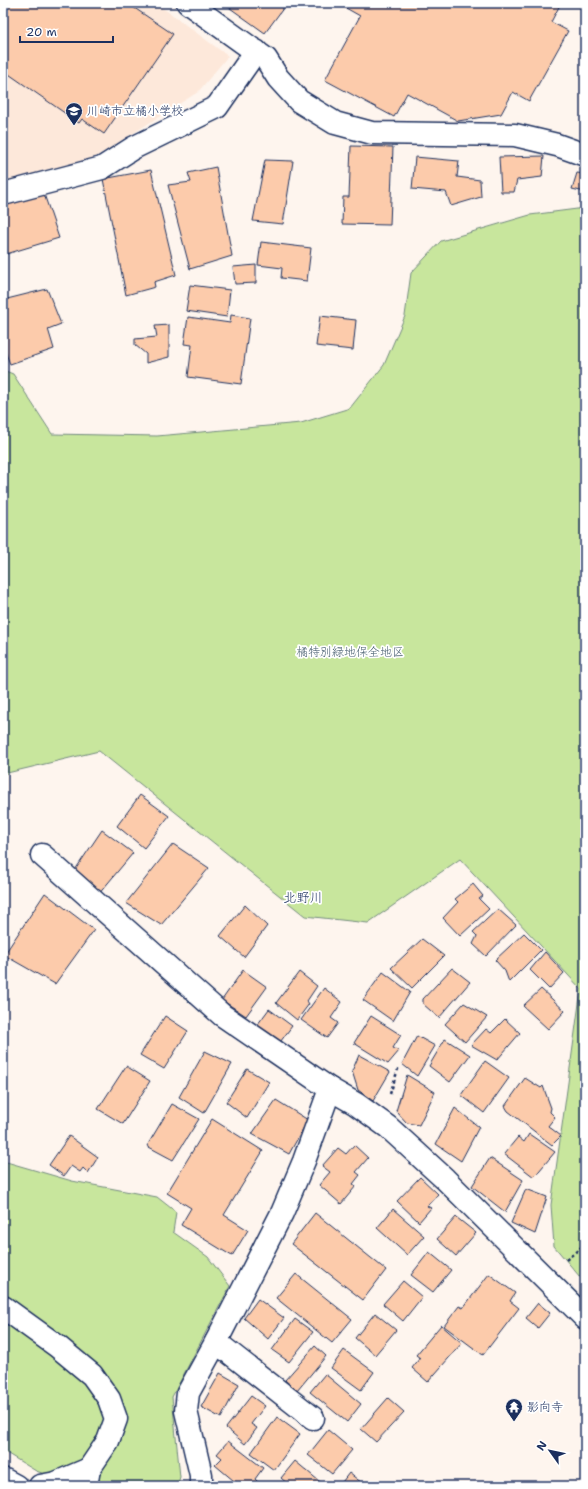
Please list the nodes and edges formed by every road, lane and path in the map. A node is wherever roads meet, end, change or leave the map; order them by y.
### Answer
1 (188, 3) edge
2 (256, 51) junction
3 (585, 155) edge
4 (3, 194) edge
5 (42, 855) dead end
6 (330, 1089) junction
7 (3, 1307) edge
8 (585, 1318) edge
9 (216, 1342) junction
10 (313, 1418) dead end
11 (87, 1477) edge
12 (3, 1479) edge
13 (16, 1486) edge
14 (40, 1486) edge
15 (200, 1486) edge

1 - 2 street
2 - 3 street
2 - 4 street
5 - 6 street
6 - 8 street
6 - 9 street
7 - 11 street
9 - 10 street
9 - 15 street
11 - 14 street
12 - 13 street

